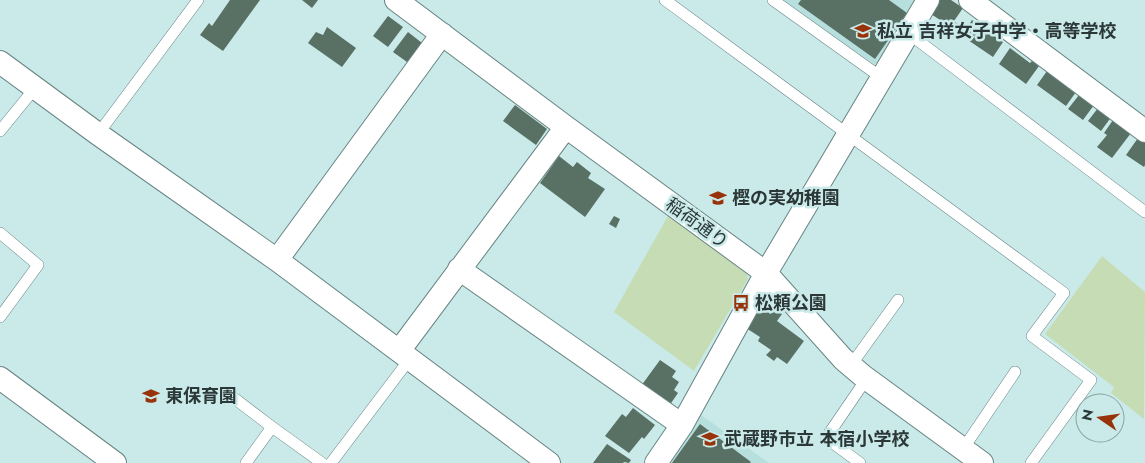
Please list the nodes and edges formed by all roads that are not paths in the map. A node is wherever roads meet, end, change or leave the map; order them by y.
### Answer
1 (198, 0) edge
2 (396, 0) edge
3 (665, 0) edge
4 (773, 0) edge
5 (928, 0) edge
6 (970, 0) edge
7 (908, 33) junction
8 (442, 34) junction
9 (0, 62) edge
10 (882, 78) junction
11 (35, 88) junction
12 (566, 127) junction
13 (1145, 131) edge
14 (0, 132) edge
15 (98, 134) junction
16 (848, 135) junction
17 (1145, 212) edge
18 (0, 233) edge
19 (278, 260) junction
20 (459, 269) junction
21 (766, 273) junction
22 (898, 300) dead end
23 (0, 317) edge
24 (404, 355) junction
25 (859, 372) junction
26 (1015, 372) dead end
27 (0, 378) edge
28 (226, 392) dead end
29 (682, 426) junction
30 (272, 427) junction
31 (963, 449) junction
32 (114, 463) edge
33 (246, 463) edge
34 (322, 463) edge
35 (331, 463) edge
36 (549, 463) edge
37 (656, 463) edge
38 (860, 463) edge
39 (982, 463) edge
40 (1031, 463) edge

1 - 15 lane
2 - 8 street, 稲荷通り
3 - 16 lane
4 - 10 lane
5 - 7 street
6 - 13 street
7 - 10 street
7 - 17 lane
8 - 12 street, 稲荷通り
8 - 19 street
9 - 11 street
10 - 16 street
11 - 14 lane
11 - 15 street
12 - 20 street
12 - 21 street, 稲荷通り
15 - 19 street
16 - 21 street
16 - 40 lane
18 - 23 lane
19 - 24 street
20 - 24 street
20 - 29 street
21 - 25 street, 稲荷通り
21 - 29 street
22 - 25 lane
24 - 35 lane
24 - 36 street
25 - 31 street, 稲荷通り
25 - 38 lane
26 - 31 lane
27 - 32 street
28 - 30 lane
29 - 37 street
30 - 33 lane
30 - 34 lane
31 - 39 street, 稲荷通り

